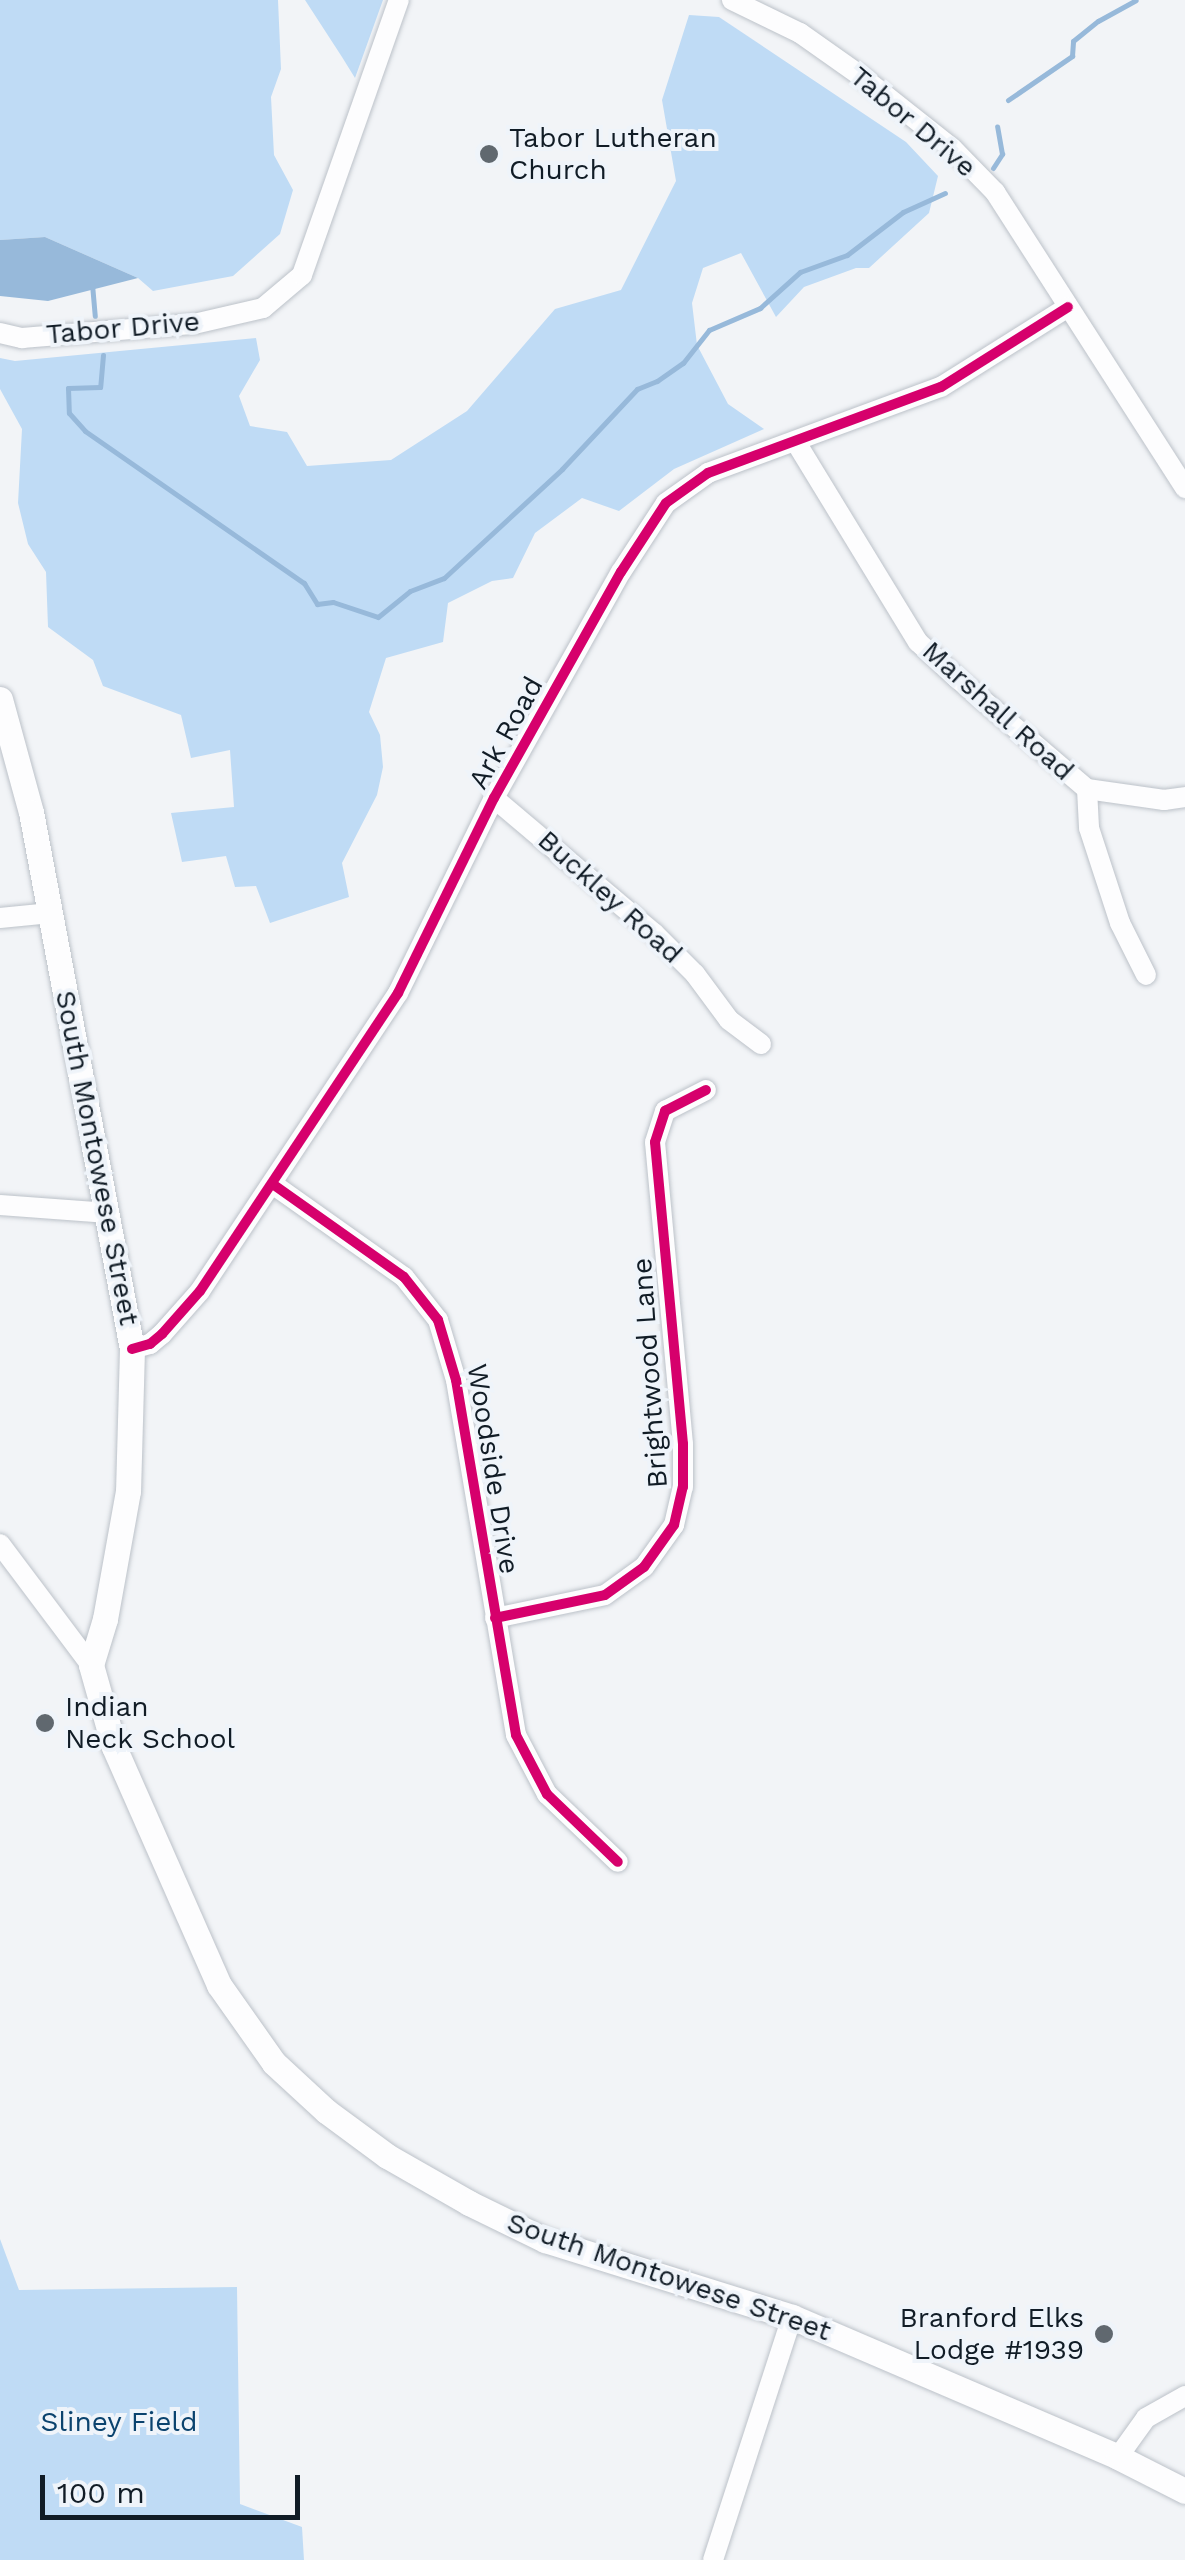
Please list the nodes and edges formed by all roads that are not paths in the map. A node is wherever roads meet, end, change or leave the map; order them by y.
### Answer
1 (398, 0) edge
2 (732, 0) edge
3 (1068, 306) junction
4 (0, 334) edge
5 (797, 444) junction
6 (1185, 488) edge
7 (0, 699) edge
8 (1087, 789) junction
9 (1185, 796) edge
10 (494, 798) junction
11 (51, 913) junction
12 (0, 918) edge
13 (1146, 975) dead end
14 (761, 1044) dead end
15 (706, 1090) dead end
16 (274, 1185) junction
17 (0, 1206) edge
18 (109, 1213) junction
19 (132, 1349) junction
20 (0, 1544) edge
21 (495, 1618) junction
22 (90, 1665) junction
23 (618, 1862) dead end
24 (792, 2317) junction
25 (1185, 2396) edge
26 (1118, 2457) junction
27 (1185, 2491) edge
28 (713, 2560) edge

1 - 4 street, Tabor Drive
2 - 3 street, Tabor Drive
3 - 5 street, Ark Road
3 - 6 street, Tabor Drive
5 - 8 street, Marshall Road
5 - 10 street, Ark Road
7 - 11 main road, South Montowese Street
8 - 9 street, Marshall Road
8 - 13 street
10 - 14 street, Buckley Road
10 - 16 street, Ark Road
11 - 12 street
11 - 18 main road, South Montowese Street
15 - 21 street, Brightwood Lane
16 - 19 street, Ark Road
16 - 21 street, Woodside Drive
17 - 18 street
18 - 19 main road, South Montowese Street
19 - 22 main road, South Montowese Street
20 - 22 street
21 - 23 street, Woodside Drive
22 - 24 main road, South Montowese Street
24 - 26 main road, South Montowese Street
24 - 28 street
25 - 26 street
26 - 27 main road, South Montowese Street

